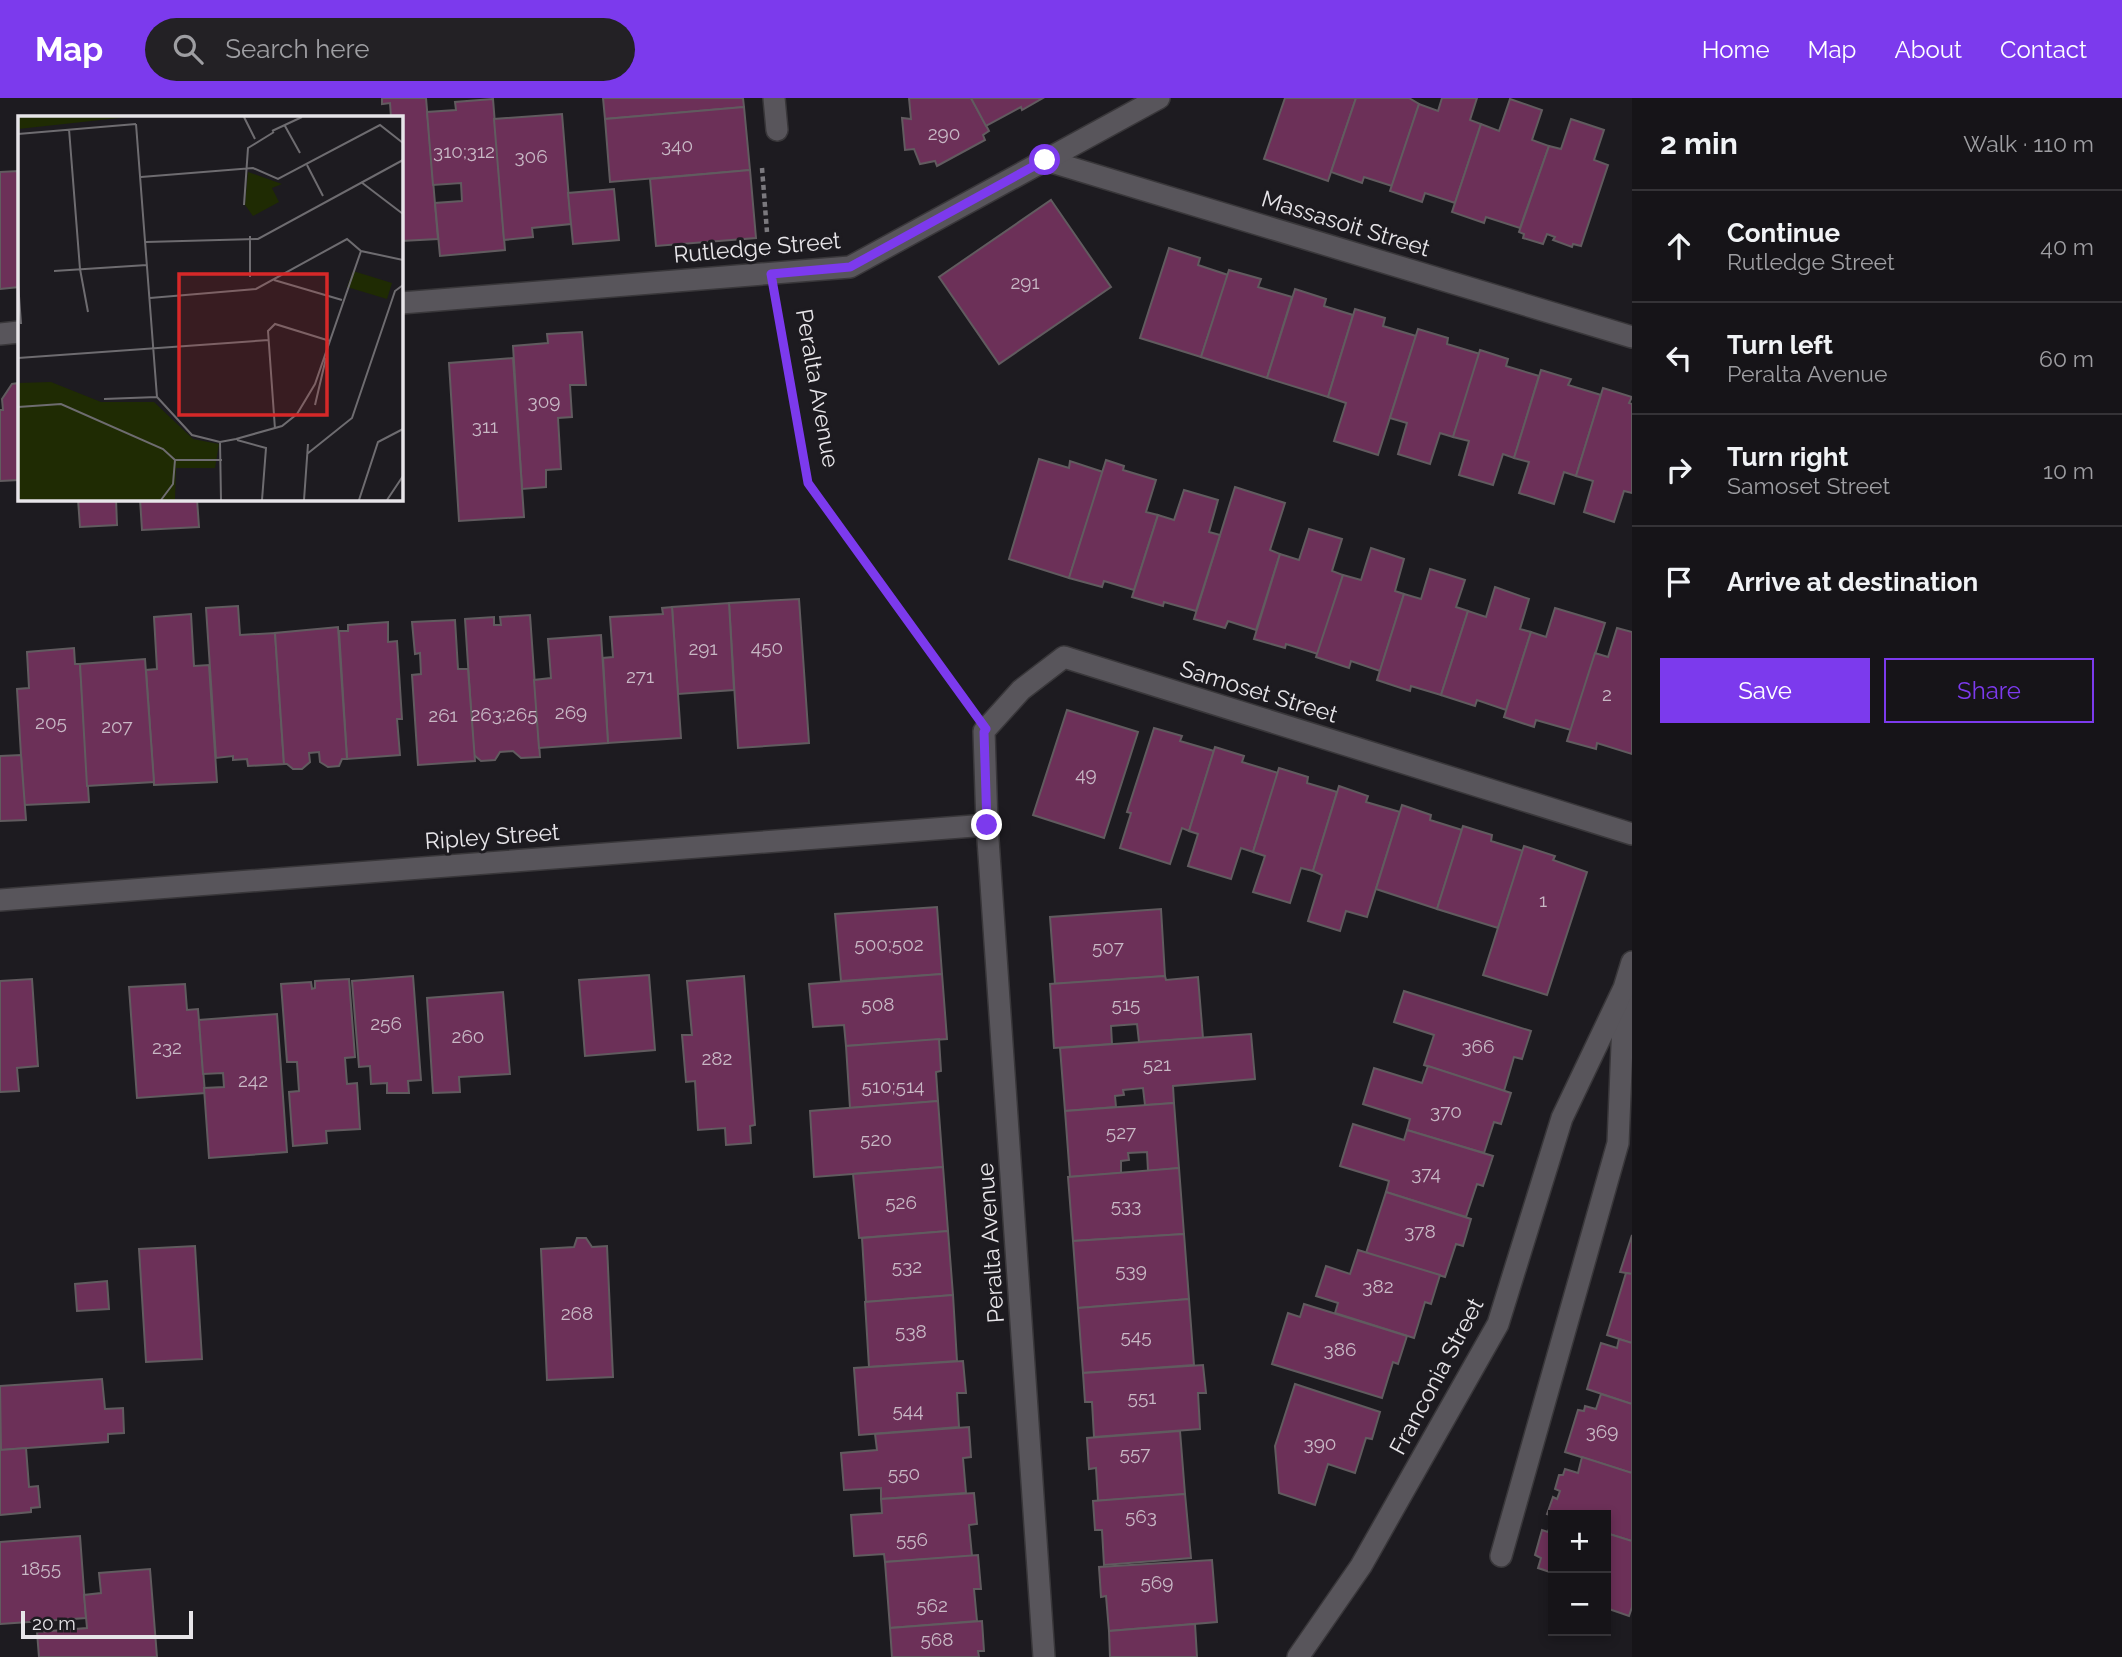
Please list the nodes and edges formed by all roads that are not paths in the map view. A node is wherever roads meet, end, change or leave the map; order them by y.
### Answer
1 (774, 98) edge
2 (1159, 98) edge
3 (777, 130) road end
4 (1045, 160) junction
5 (402, 303) edge
6 (18, 332) edge
7 (0, 334) edge
8 (1632, 337) edge
9 (987, 825) junction
10 (1632, 834) edge
11 (0, 900) edge
12 (1632, 962) edge
13 (1624, 988) junction
14 (1502, 1556) dead end
15 (1300, 1655) edge
16 (1044, 1657) edge

1 - 3 street
2 - 4 street, Rutledge Street
4 - 5 street, Rutledge Street
4 - 8 street, Massasoit Street
6 - 7 street
9 - 10 street, Samoset Street
9 - 11 street, Ripley Street
9 - 16 street, Peralta Avenue
12 - 13 street, Franconia Street
13 - 14 street, Franconia Street
13 - 15 street, Franconia Street

